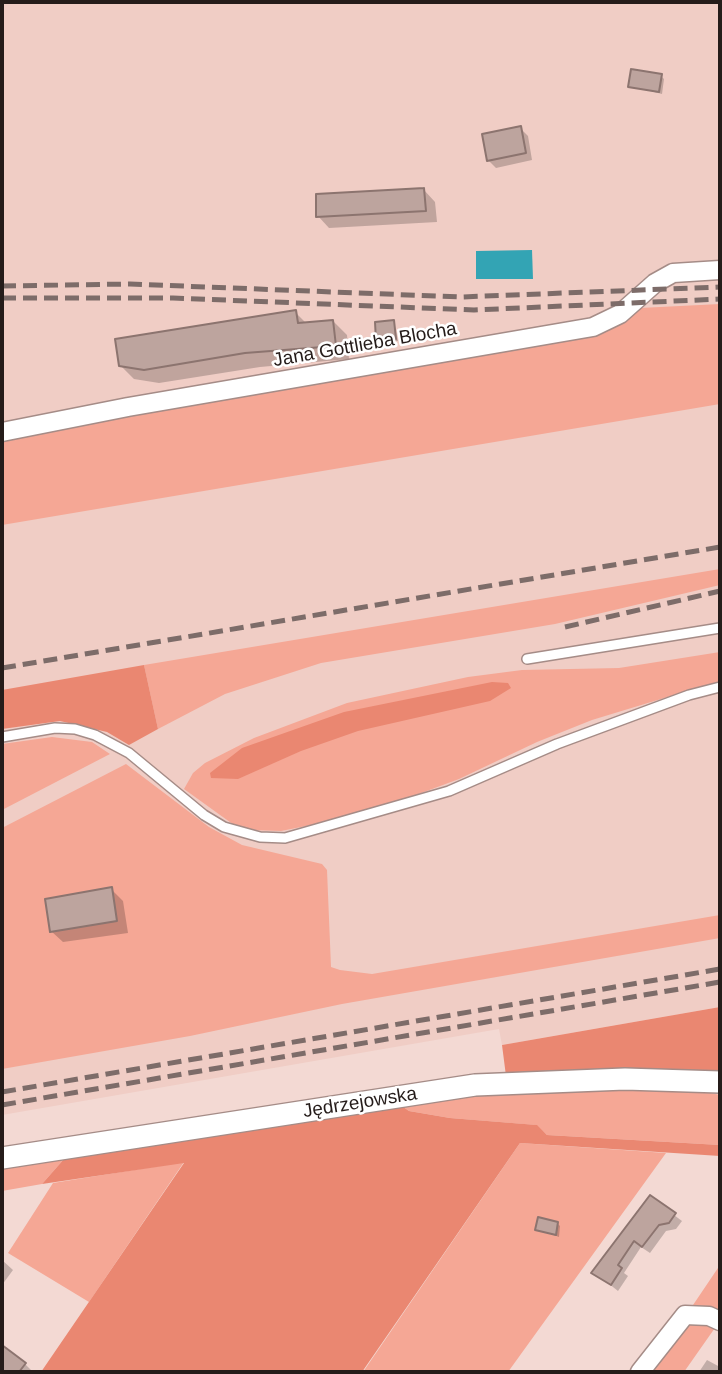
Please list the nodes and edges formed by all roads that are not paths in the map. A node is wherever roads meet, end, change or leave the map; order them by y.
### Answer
1 (720, 270) edge
2 (2, 432) edge
3 (720, 628) edge
4 (527, 659) dead end
5 (720, 687) edge
6 (2, 737) edge
7 (720, 1082) edge
8 (2, 1158) edge
9 (720, 1321) edge
10 (640, 1372) edge

1 - 2 street, Jana Gottlieba Blocha
3 - 4 lane
5 - 6 lane
7 - 8 street, Jędrzejowska
9 - 10 street

